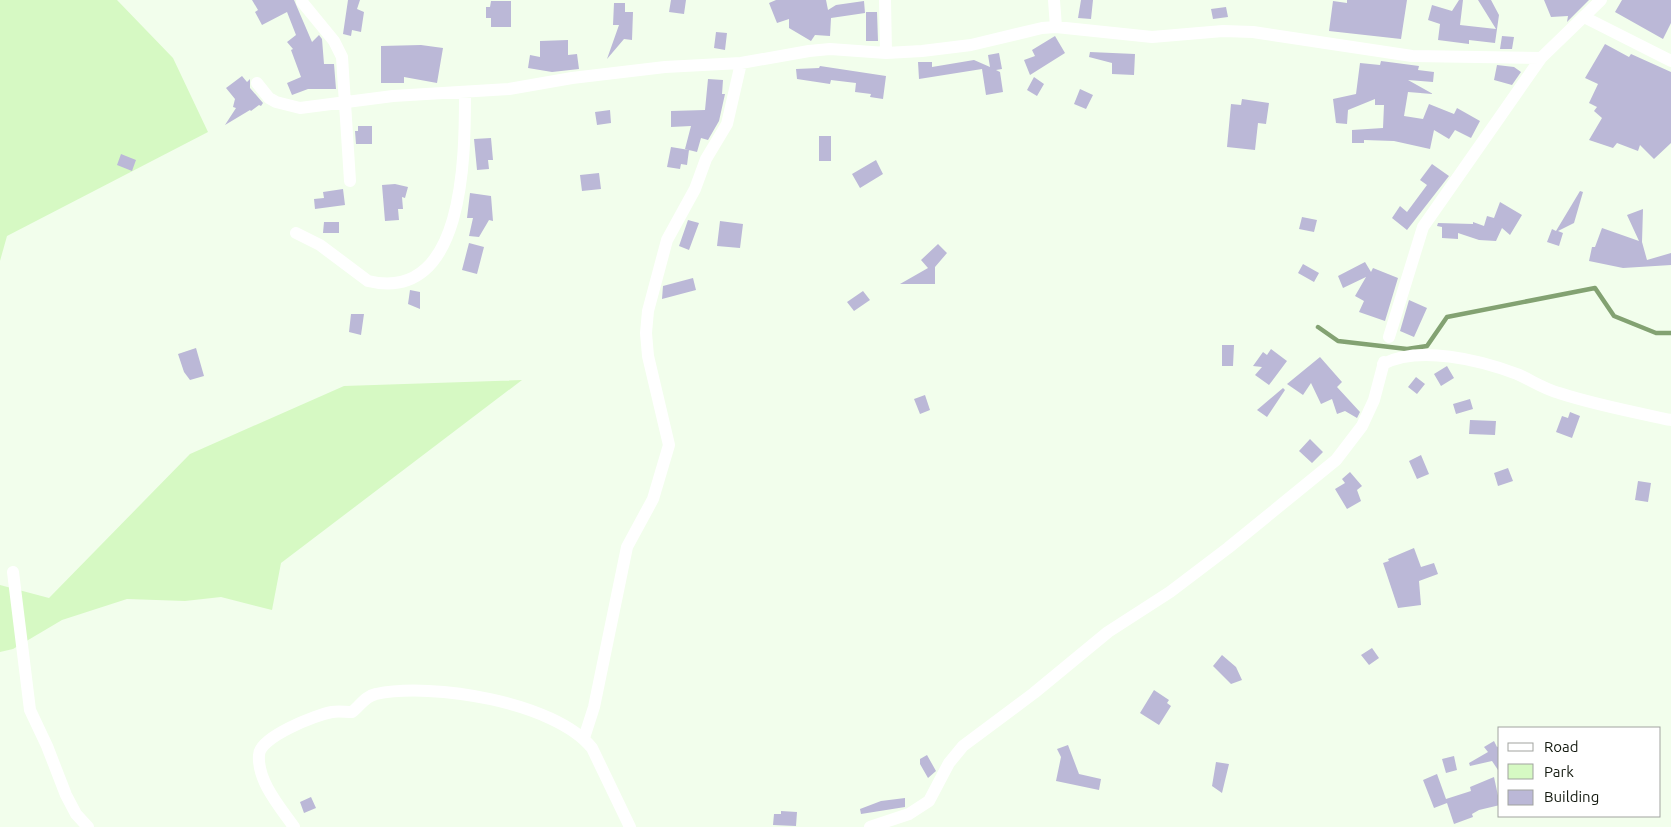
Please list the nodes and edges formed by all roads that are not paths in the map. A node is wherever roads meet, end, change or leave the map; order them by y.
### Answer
1 (885, 0) edge
2 (1054, 0) edge
3 (1601, 0) edge
4 (302, 2) dead end
5 (1584, 17) junction
6 (1056, 27) junction
7 (886, 53) junction
8 (1540, 58) junction
9 (1671, 61) edge
10 (741, 63) junction
11 (257, 83) dead end
12 (465, 92) junction
13 (344, 104) junction
14 (350, 182) dead end
15 (296, 232) dead end
16 (1389, 337) dead end
17 (1671, 420) edge
18 (13, 572) dead end
19 (584, 738) junction
20 (88, 827) edge
21 (294, 827) edge
22 (630, 827) edge
23 (870, 827) edge

1 - 7 street
2 - 6 street
3 - 5 street
4 - 13 street
5 - 8 street
5 - 9 street
6 - 7 street
6 - 8 street
7 - 10 street
8 - 16 street
10 - 12 street
10 - 19 street
11 - 13 street
12 - 13 street
12 - 15 street
13 - 14 street
17 - 23 street
18 - 20 street
19 - 21 street
19 - 22 street

